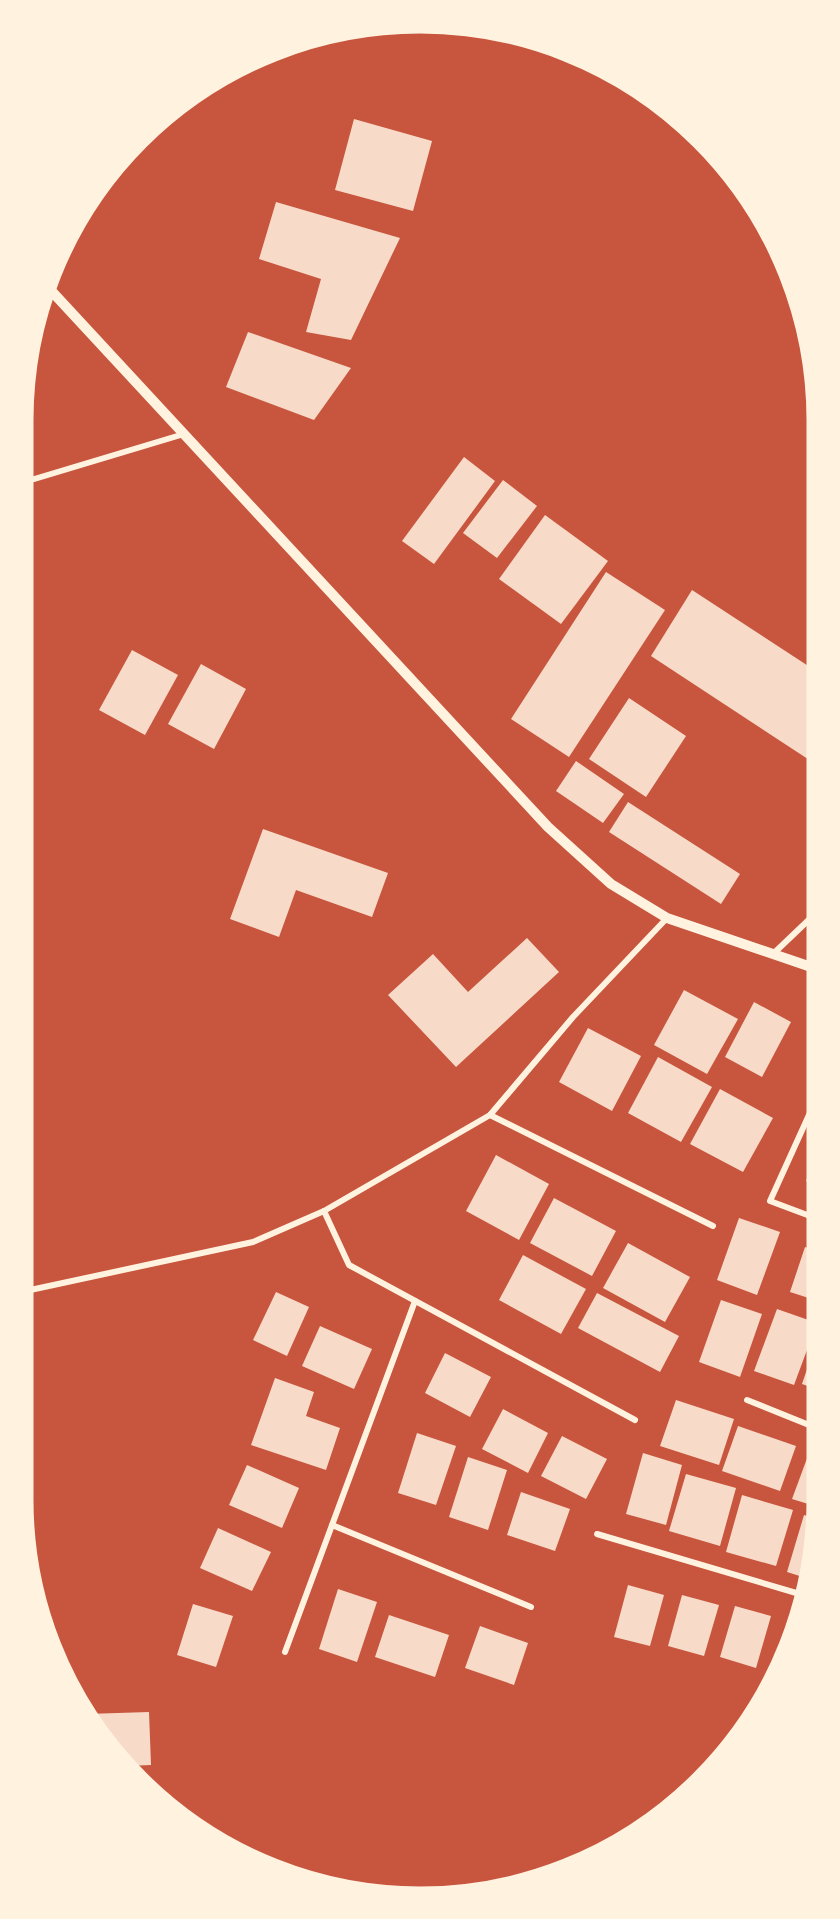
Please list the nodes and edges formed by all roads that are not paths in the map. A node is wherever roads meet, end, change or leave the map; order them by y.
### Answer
1 (53, 293) edge
2 (184, 434) junction
3 (32, 480) edge
4 (667, 918) junction
5 (808, 920) edge
6 (774, 952) junction
7 (808, 965) edge
8 (490, 1115) junction
9 (808, 1117) edge
10 (324, 1211) junction
11 (808, 1215) edge
12 (713, 1226) dead end
13 (32, 1290) edge
14 (415, 1301) junction
15 (747, 1400) dead end
16 (635, 1420) dead end
17 (808, 1425) edge
18 (332, 1525) junction
19 (597, 1534) dead end
20 (797, 1593) edge
21 (531, 1607) dead end
22 (285, 1652) dead end

1 - 2 street
2 - 3 street
2 - 4 street
4 - 6 street
4 - 8 street
5 - 6 street
6 - 7 street
8 - 10 street
8 - 12 street
9 - 11 street
10 - 13 street
10 - 14 street
14 - 16 street
14 - 18 street
15 - 17 street
18 - 21 street
18 - 22 street
19 - 20 street

